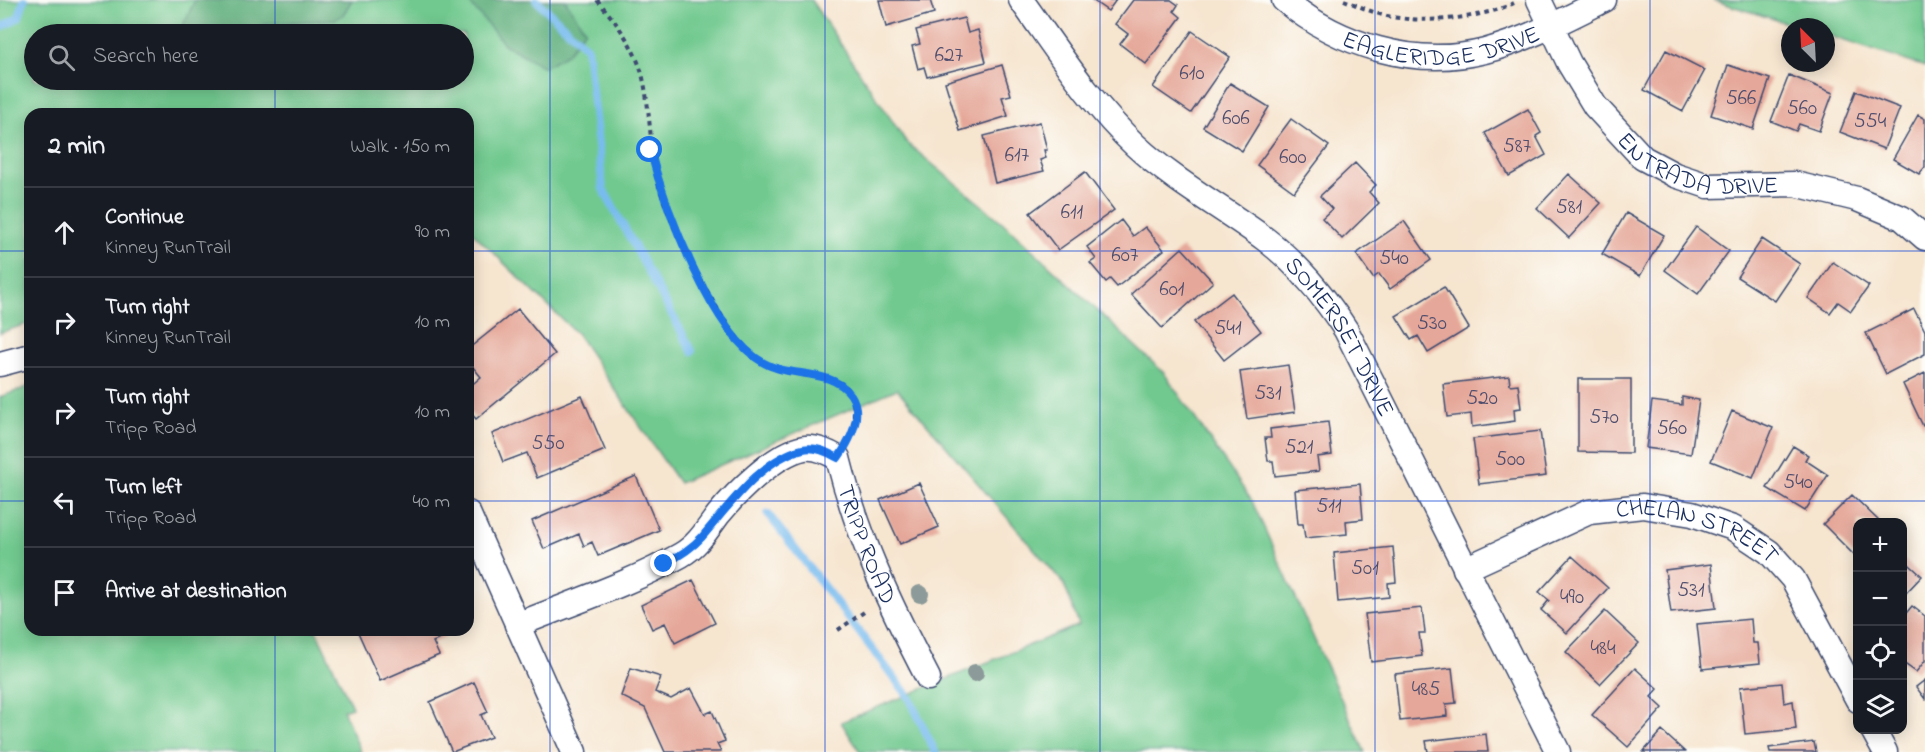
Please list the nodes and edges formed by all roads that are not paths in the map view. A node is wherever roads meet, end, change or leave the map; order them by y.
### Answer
1 (1021, 0) edge
2 (1284, 0) edge
3 (1539, 0) edge
4 (1604, 0) edge
5 (1551, 26) junction
6 (1925, 238) edge
7 (24, 358) edge
8 (0, 364) edge
9 (474, 527) edge
10 (1465, 569) junction
11 (517, 625) junction
12 (928, 678) dead end
13 (1853, 692) edge
14 (1876, 734) edge
15 (574, 752) edge
16 (1558, 752) edge
17 (1885, 752) edge

1 - 10 street, SOMERSET DRIVE
2 - 5 street, EAGLERIDGE DRIVE
3 - 5 street, ENTRADA DRIVE
4 - 5 street, EAGLERIDGE DRIVE
5 - 6 street, ENTRADA DRIVE
7 - 8 street
9 - 11 street
10 - 13 street, CHELAN STREET
10 - 16 street, SOMERSET DRIVE
11 - 12 street, TRIPP ROAD
11 - 15 street
14 - 17 street

